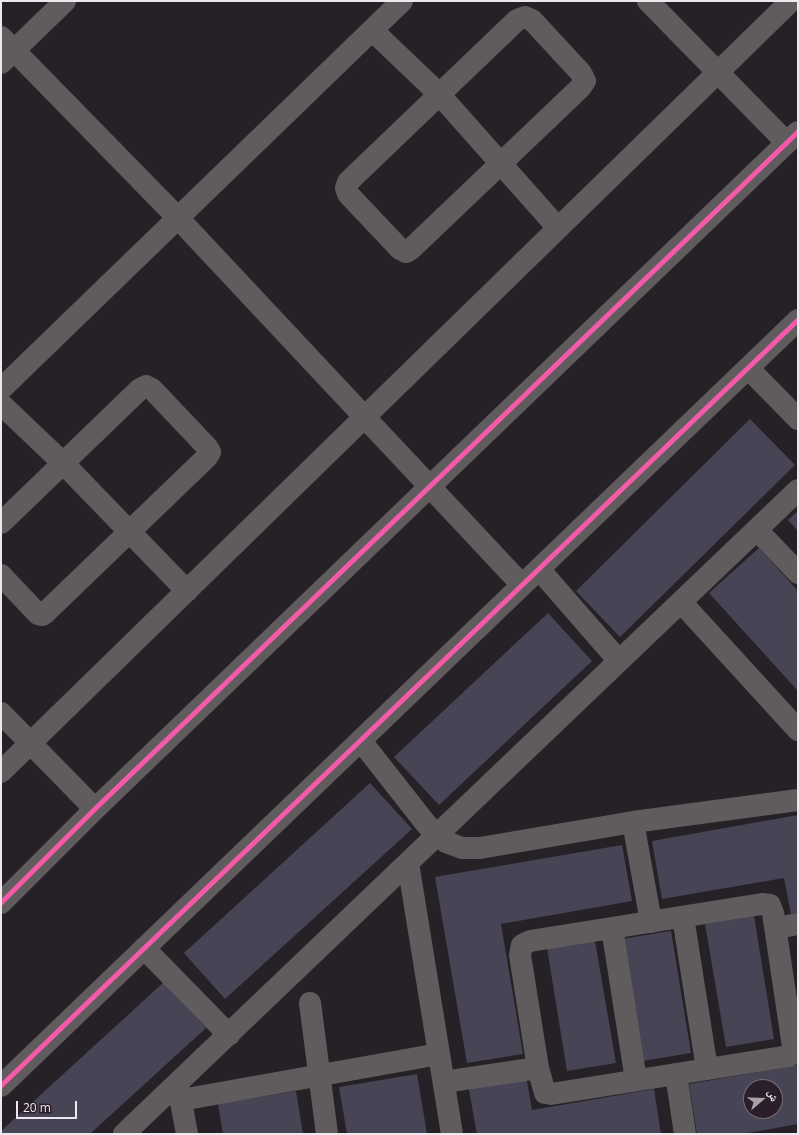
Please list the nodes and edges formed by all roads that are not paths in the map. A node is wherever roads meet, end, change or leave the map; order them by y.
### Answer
1 (65, 1) edge
2 (402, 1) edge
3 (648, 1) edge
4 (791, 1) edge
5 (372, 30) junction
6 (5, 50) edge
7 (718, 72) junction
8 (439, 94) junction
9 (792, 137) edge
10 (501, 164) junction
11 (178, 218) junction
12 (558, 228) junction
13 (798, 320) edge
14 (748, 368) junction
15 (1, 389) edge
16 (1, 404) edge
17 (364, 418) junction
18 (798, 419) edge
19 (63, 463) junction
20 (429, 487) junction
21 (798, 490) edge
22 (1, 523) edge
23 (757, 530) junction
24 (130, 532) junction
25 (539, 569) junction
26 (798, 573) edge
27 (1, 576) edge
28 (522, 585) junction
29 (187, 591) junction
30 (681, 602) junction
31 (619, 661) junction
32 (1, 713) edge
33 (798, 730) edge
34 (361, 740) junction
35 (30, 743) junction
36 (1, 772) edge
37 (798, 800) edge
38 (95, 809) junction
39 (633, 822) junction
40 (437, 835) junction
41 (408, 863) junction
42 (1, 903) edge
43 (683, 917) junction
44 (651, 922) junction
45 (798, 924) edge
46 (612, 928) junction
47 (776, 928) junction
48 (144, 948) junction
49 (310, 1003) dead end
50 (229, 1034) junction
51 (439, 1054) junction
52 (538, 1068) junction
53 (708, 1069) junction
54 (676, 1074) junction
55 (319, 1076) junction
56 (636, 1080) junction
57 (444, 1082) junction
58 (1, 1086) edge
59 (179, 1092) junction
60 (124, 1134) edge
61 (187, 1134) edge
62 (327, 1134) edge
63 (452, 1134) edge
64 (685, 1134) edge

1 - 6 street
2 - 5 street
3 - 7 street
4 - 7 street
5 - 8 street
5 - 11 street
6 - 11 street
7 - 9 street
7 - 12 street
8 - 10 street
8 - 10 street
8 - 10 street
9 - 20 street
10 - 12 street
11 - 15 street
11 - 17 street
12 - 17 street
13 - 14 street
14 - 18 street
14 - 25 street
16 - 19 street
17 - 20 street
17 - 29 street
19 - 22 street
19 - 24 street
19 - 24 street
20 - 28 street
20 - 38 street
21 - 23 street
23 - 26 street
23 - 30 street
24 - 27 street
24 - 29 street
25 - 28 street
25 - 31 street
28 - 34 street
29 - 35 street
30 - 31 street
30 - 33 street
31 - 40 street
32 - 35 street
34 - 40 street
34 - 48 street
35 - 36 street
35 - 38 street
37 - 39 street
38 - 42 street
39 - 40 street
39 - 44 street
40 - 41 street
41 - 50 street
41 - 51 street
43 - 44 street
43 - 47 street
43 - 53 street
44 - 46 street
45 - 47 street
46 - 52 street
46 - 56 street
47 - 53 street
48 - 50 street
48 - 58 street
49 - 55 street
50 - 59 street
51 - 55 street
51 - 57 street
52 - 56 street
52 - 57 street
53 - 54 street
54 - 56 street
54 - 64 street
55 - 59 street
55 - 62 street
57 - 63 street
59 - 60 street
59 - 61 street

